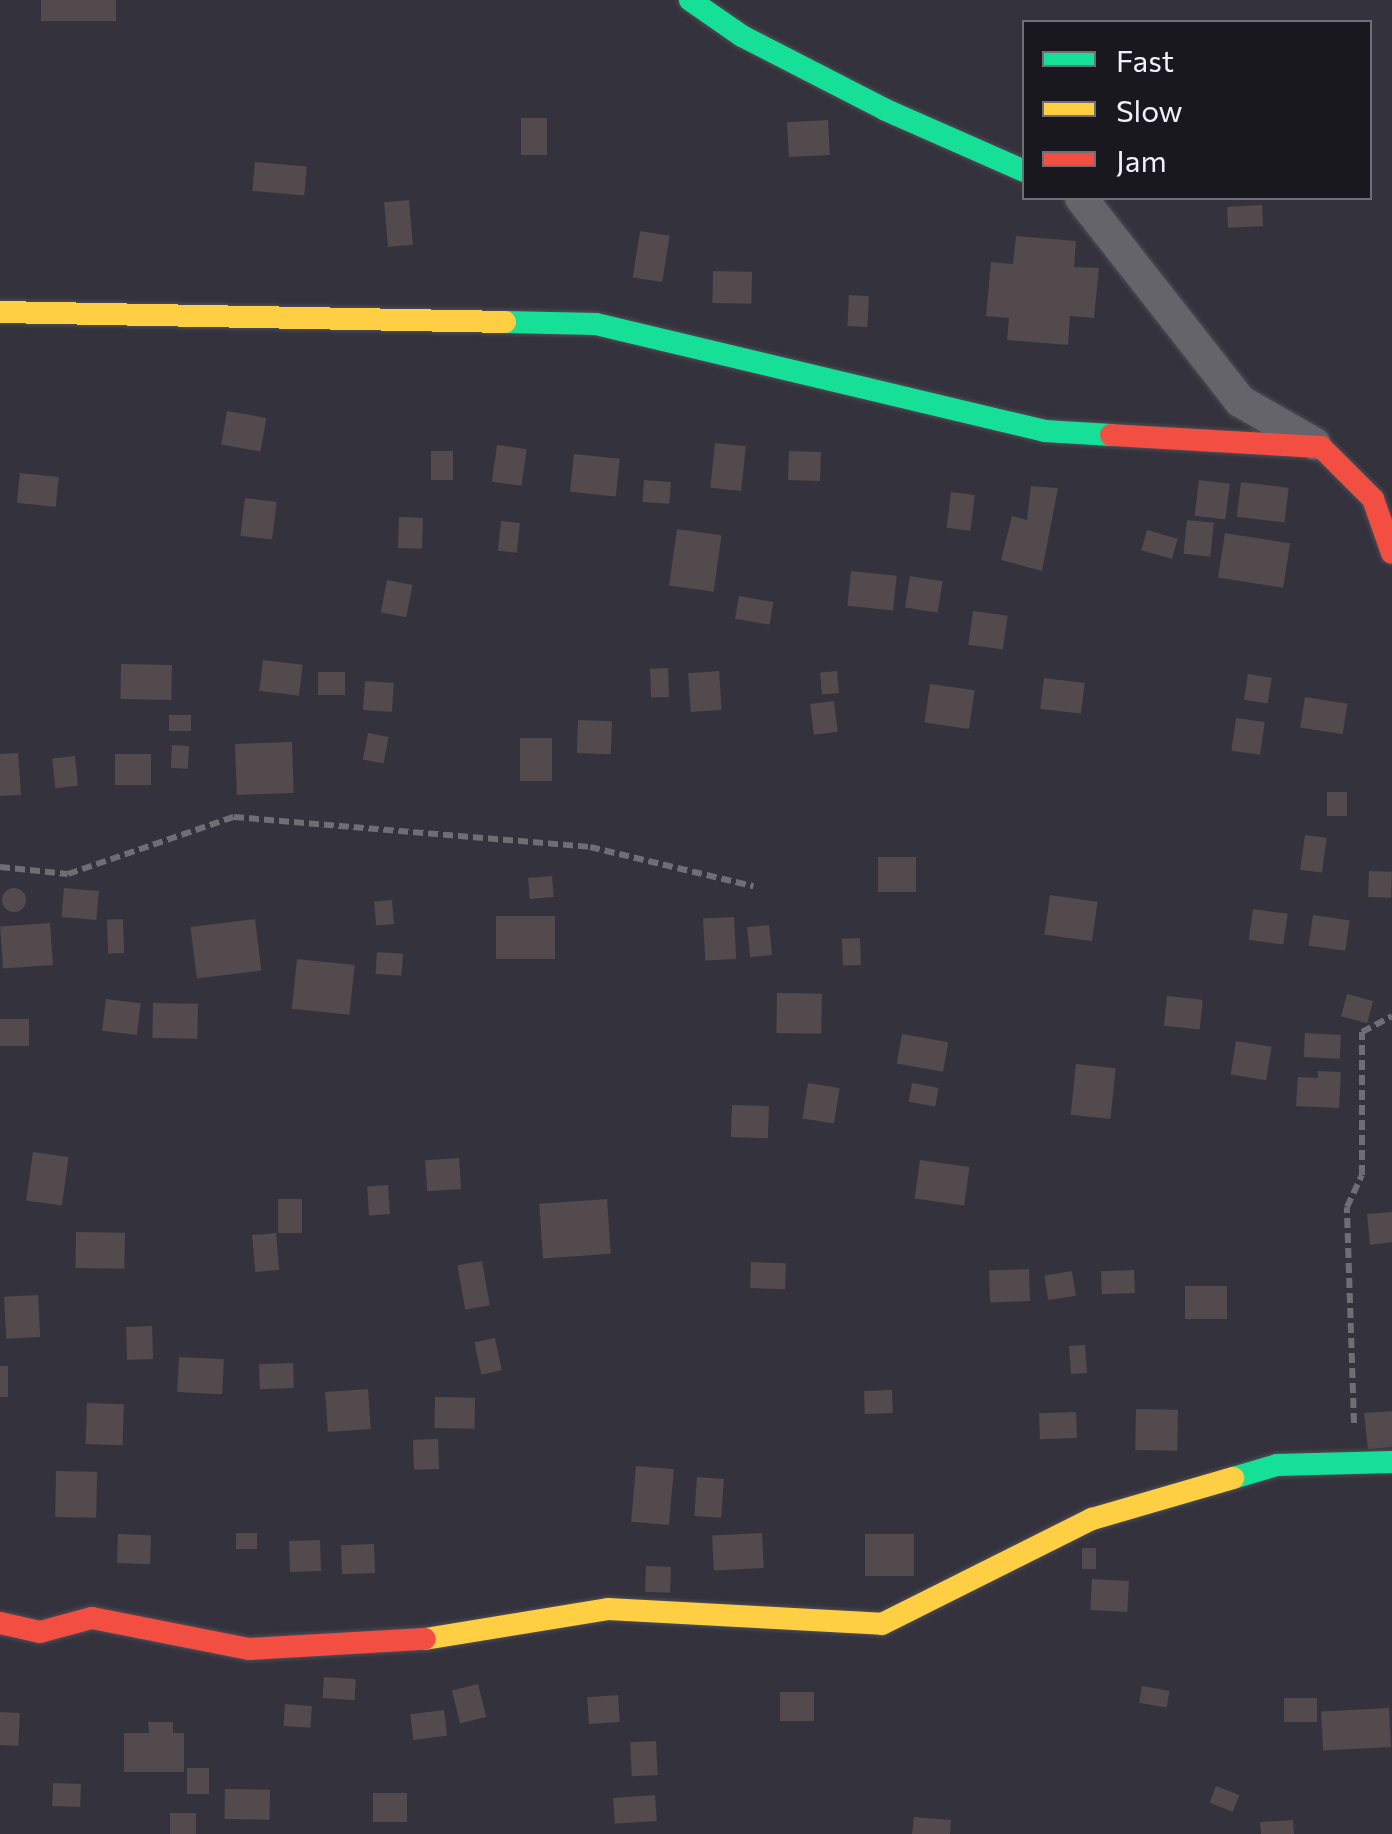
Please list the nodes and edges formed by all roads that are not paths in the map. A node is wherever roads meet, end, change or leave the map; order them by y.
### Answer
1 (690, 0) edge
2 (1022, 170) edge
3 (1082, 200) edge
4 (0, 312) edge
5 (1321, 448) junction
6 (1392, 553) edge
7 (1392, 1462) edge
8 (0, 1623) edge

1 - 2 street
3 - 5 street
4 - 5 street
5 - 6 street
7 - 8 street

